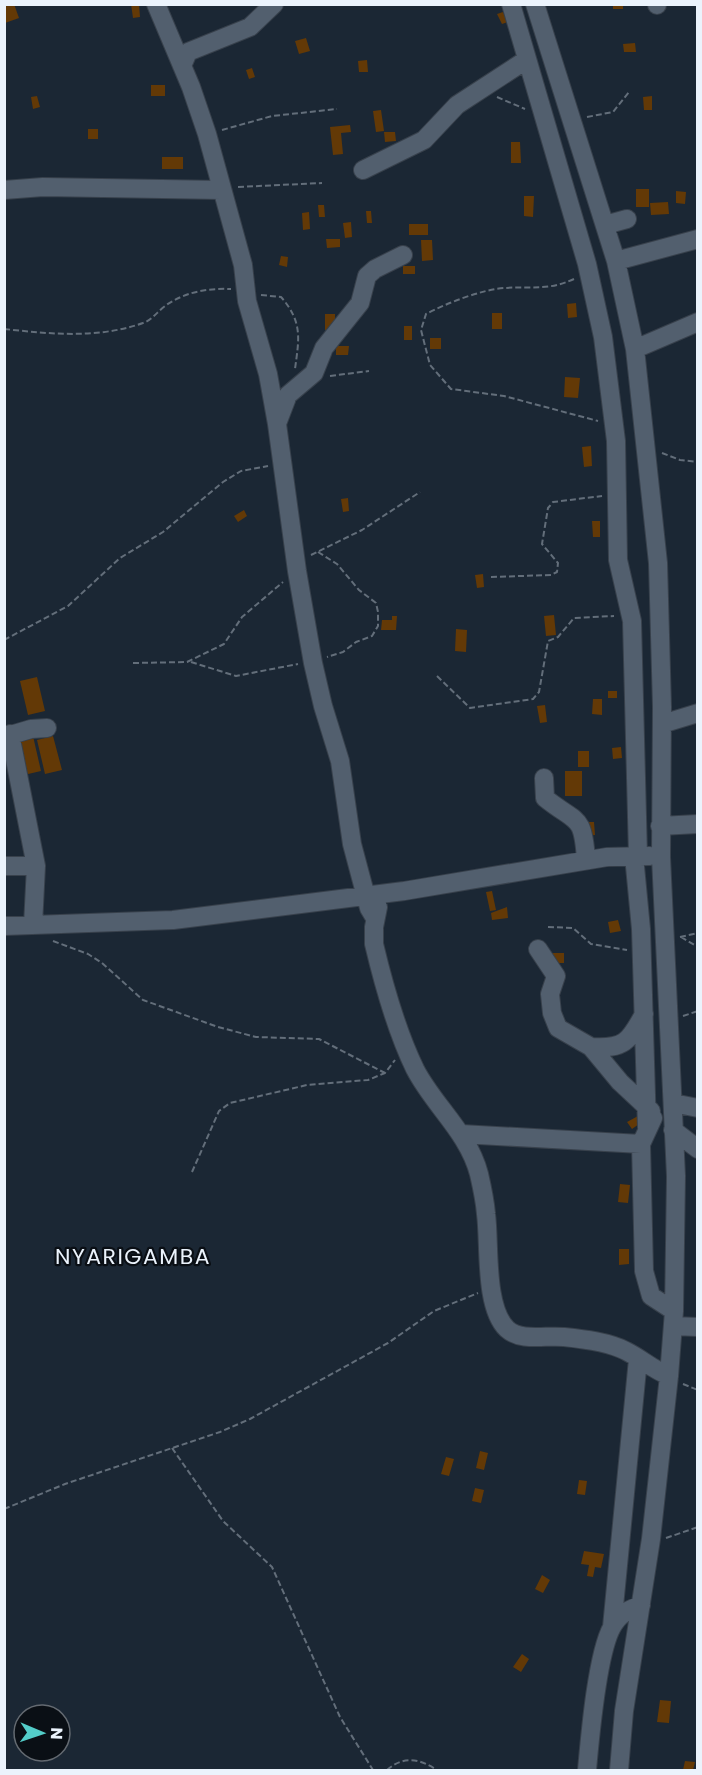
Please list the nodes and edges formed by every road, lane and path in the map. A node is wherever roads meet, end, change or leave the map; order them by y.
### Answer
1 (156, 4) edge
2 (274, 4) edge
3 (511, 4) edge
4 (535, 4) edge
5 (580, 4) edge
6 (607, 5) edge
7 (526, 60) junction
8 (182, 66) junction
9 (481, 90) junction
10 (629, 92) dead end
11 (337, 109) dead end
12 (542, 117) junction
13 (572, 119) junction
14 (207, 134) junction
15 (363, 170) dead end
16 (322, 183) dead end
17 (220, 189) junction
18 (5, 190) edge
19 (627, 219) dead end
20 (605, 225) junction
21 (698, 239) edge
22 (403, 255) dead end
23 (616, 261) junction
24 (589, 272) junction
25 (246, 294) junction
26 (698, 322) edge
27 (4, 329) edge
28 (635, 350) junction
29 (288, 395) junction
30 (278, 424) junction
31 (615, 426) junction
32 (644, 451) junction
33 (698, 462) edge
34 (283, 463) junction
35 (420, 492) dead end
36 (616, 495) junction
37 (318, 552) junction
38 (297, 567) junction
39 (491, 577) dead end
40 (632, 616) junction
41 (4, 640) edge
42 (189, 661) junction
43 (313, 662) junction
44 (133, 663) dead end
45 (437, 676) dead end
46 (698, 713) edge
47 (662, 724) junction
48 (47, 728) dead end
49 (7, 735) edge
50 (544, 778) dead end
51 (13, 787) edge
52 (698, 824) edge
53 (660, 826) junction
54 (636, 856) junction
55 (661, 856) junction
56 (586, 860) junction
57 (4, 866) edge
58 (36, 866) junction
59 (394, 892) junction
60 (366, 895) junction
61 (375, 918) junction
62 (34, 925) junction
63 (4, 926) edge
64 (549, 927) dead end
65 (698, 933) edge
66 (674, 937) junction
67 (698, 947) edge
68 (642, 948) junction
69 (538, 949) dead end
70 (667, 970) junction
71 (643, 1016) junction
72 (404, 1041) junction
73 (591, 1047) junction
74 (384, 1073) junction
75 (673, 1103) junction
76 (698, 1108) edge
77 (656, 1125) junction
78 (461, 1134) junction
79 (698, 1149) edge
80 (192, 1172) dead end
81 (491, 1282) junction
82 (674, 1319) junction
83 (698, 1327) edge
84 (638, 1359) junction
85 (669, 1376) junction
86 (172, 1448) junction
87 (4, 1509) edge
88 (698, 1527) edge
89 (651, 1539) junction
90 (641, 1605) junction
91 (612, 1627) junction
92 (624, 1711) junction
93 (373, 1770) edge
94 (387, 1770) edge
95 (437, 1770) edge
96 (587, 1770) edge
97 (619, 1770) edge
98 (632, 1770) edge

1 - 8 street
2 - 8 street
3 - 7 street
4 - 13 street
5 - 6 path
7 - 9 street
7 - 12 street
8 - 14 street
9 - 12 path
9 - 15 street
10 - 13 path
11 - 14 path
12 - 24 street
13 - 20 street
14 - 17 street
16 - 17 path
17 - 18 street
17 - 25 street
19 - 20 street
20 - 23 street
21 - 23 street
22 - 29 street
23 - 28 street
24 - 31 street
24 - 31 path
25 - 27 path
25 - 29 path
25 - 30 street
26 - 28 street
28 - 32 street
29 - 30 street
30 - 34 street
31 - 36 street
32 - 33 path
32 - 47 street
34 - 38 street
34 - 41 path
35 - 37 path
36 - 39 path
36 - 40 street
37 - 38 path
37 - 43 path
38 - 42 path
38 - 43 street
40 - 45 path
40 - 54 street
42 - 43 path
42 - 44 path
43 - 60 street
46 - 47 street
47 - 53 street
48 - 49 street
49 - 51 street
50 - 56 street
51 - 58 street
52 - 53 street
53 - 55 street
54 - 55 street
54 - 56 street
54 - 68 street
55 - 66 street
56 - 59 street
57 - 58 street
58 - 62 street
59 - 60 street
59 - 61 street
60 - 61 street
60 - 62 street
61 - 72 street
62 - 63 street
62 - 74 path
64 - 68 path
65 - 66 path
66 - 67 path
66 - 70 street
68 - 71 street
69 - 73 street
70 - 71 street
70 - 75 street
71 - 73 street
71 - 77 street
72 - 74 path
72 - 78 street
73 - 77 street
74 - 80 path
75 - 76 street
75 - 77 street
77 - 78 street
77 - 79 street
77 - 82 street
77 - 82 street
78 - 81 street
81 - 84 street
81 - 86 path
82 - 83 street
82 - 85 street
84 - 85 street
84 - 91 street
85 - 89 street
86 - 87 path
86 - 93 path
88 - 89 path
89 - 90 street
90 - 91 street
90 - 92 street
91 - 96 street
92 - 97 street
92 - 98 street
94 - 95 path

